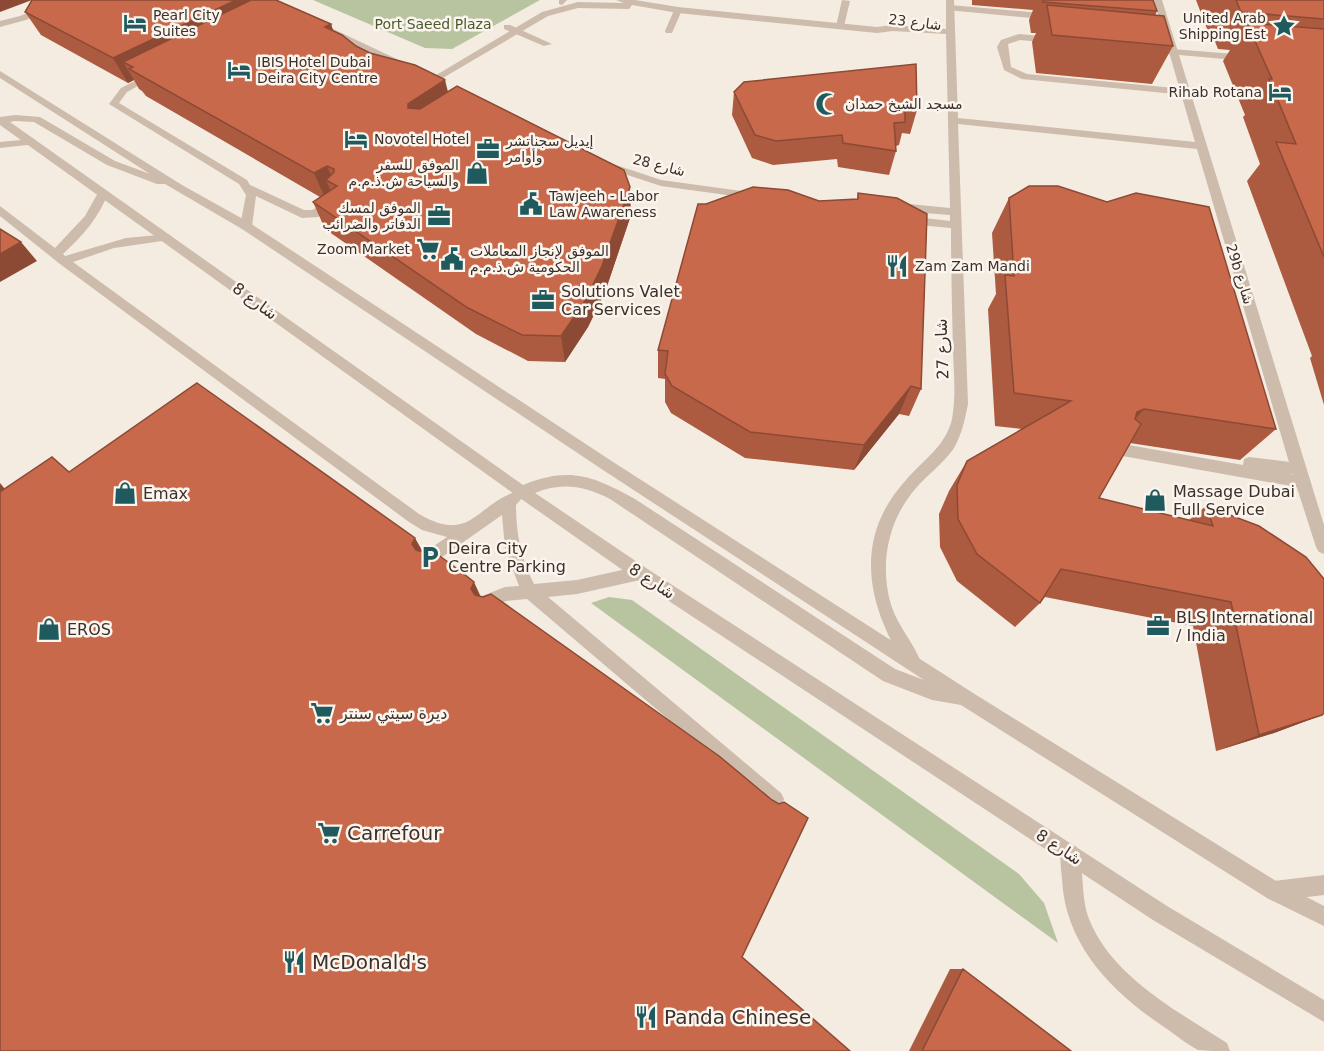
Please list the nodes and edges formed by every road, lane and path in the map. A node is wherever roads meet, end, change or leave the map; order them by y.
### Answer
1 (66, 0) edge
2 (574, 0) edge
3 (620, 0) edge
4 (1158, 0) edge
5 (562, 1) edge
6 (846, 1) edge
7 (950, 4) edge
8 (665, 8) junction
9 (678, 10) junction
10 (22, 18) junction
11 (1065, 18) edge
12 (0, 24) edge
13 (318, 25) edge
14 (840, 26) junction
15 (512, 28) junction
16 (1034, 30) dead end
17 (669, 31) dead end
18 (0, 33) edge
19 (951, 36) junction
20 (547, 44) dead end
21 (1168, 46) junction
22 (1151, 50) edge
23 (1263, 59) edge
24 (412, 70) edge
25 (160, 72) edge
26 (0, 74) edge
27 (1040, 86) dead end
28 (422, 88) edge
29 (1186, 96) junction
30 (953, 120) junction
31 (1, 121) edge
32 (32, 142) junction
33 (0, 145) edge
34 (1201, 146) junction
35 (592, 158) edge
36 (178, 187) junction
37 (249, 188) junction
38 (103, 193) junction
39 (339, 198) edge
40 (773, 198) edge
41 (890, 207) edge
42 (0, 210) edge
43 (956, 218) junction
44 (896, 219) edge
45 (246, 226) junction
46 (165, 237) junction
47 (60, 257) junction
48 (1117, 449) edge
49 (1300, 476) junction
50 (522, 492) junction
51 (509, 502) junction
52 (471, 530) junction
53 (1324, 547) edge
54 (430, 556) edge
55 (640, 573) junction
56 (530, 592) junction
57 (488, 601) edge
58 (913, 662) junction
59 (967, 699) junction
60 (776, 799) edge
61 (1070, 854) junction
62 (1324, 885) edge
63 (1274, 891) junction
64 (1324, 916) edge
65 (1324, 1012) edge
66 (1219, 1051) edge

1 - 10 street
2 - 5 street, شارع 23
3 - 8 street, شارع 23
4 - 21 street, 29b شارع
5 - 15 street, شارع 23
6 - 14 street
7 - 11 street
7 - 19 street, شارع 27
8 - 9 street, شارع 23
8 - 15 street, شارع 23
9 - 14 street, شارع 23
9 - 17 street
10 - 12 street
10 - 18 street
13 - 24 street
14 - 19 street, شارع 23
15 - 20 street
15 - 28 street, شارع 23
16 - 29 street
19 - 30 street, شارع 27
21 - 22 street
21 - 23 street
21 - 29 street, 29b شارع
25 - 37 street
26 - 36 street
27 - 29 street
29 - 34 street, 29b شارع
30 - 34 street
30 - 43 street, شارع 27
31 - 32 street, شارع 8
31 - 36 street
32 - 33 street
32 - 38 street, شارع 8
34 - 49 street, 29b شارع
35 - 40 street, شارع 28
36 - 45 street
37 - 39 street
37 - 45 street
38 - 46 street, شارع 8
38 - 47 street
41 - 43 street
42 - 47 street
43 - 44 street
43 - 58 street, شارع 27
45 - 58 street
46 - 47 street
46 - 50 street, شارع 8
47 - 52 street
48 - 49 street
49 - 53 street, 29b شارع
50 - 51 street
50 - 55 street, شارع 8
50 - 59 street
51 - 52 street
51 - 56 street
52 - 54 street
55 - 56 street
55 - 61 street, شارع 8
56 - 57 street
56 - 60 street
58 - 59 street
59 - 63 street
61 - 65 street, شارع 8
61 - 66 street
62 - 63 street
63 - 64 street

